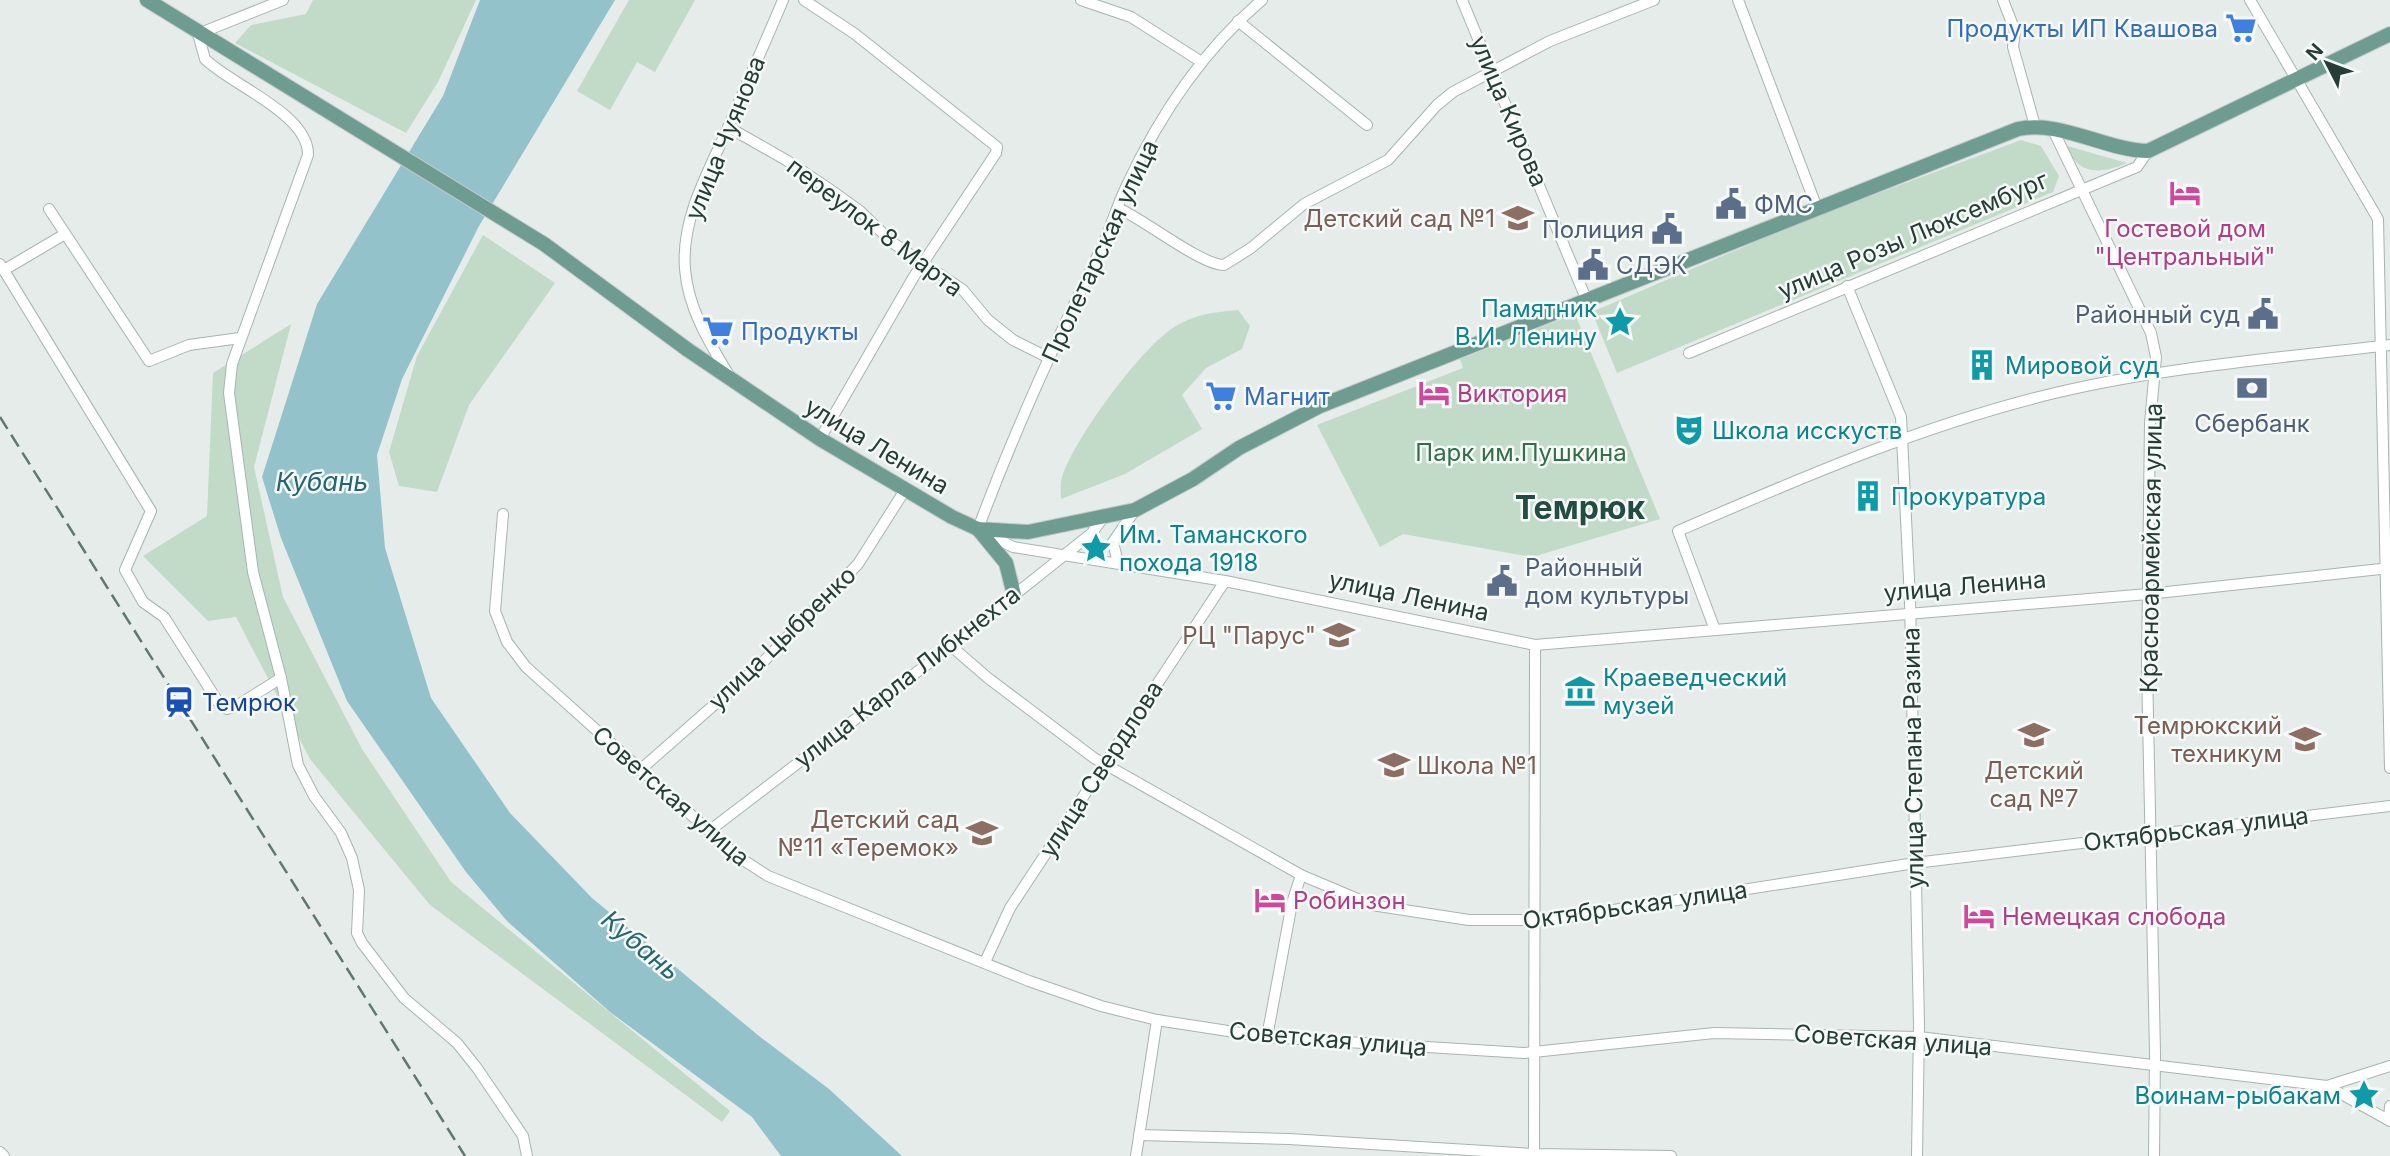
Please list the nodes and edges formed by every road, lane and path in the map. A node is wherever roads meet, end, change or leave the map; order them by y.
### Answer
1 (147, 0) edge
2 (283, 0) edge
3 (783, 0) edge
4 (804, 0) edge
5 (1082, 0) edge
6 (1262, 0) edge
7 (1462, 0) edge
8 (1654, 0) edge
9 (1738, 0) edge
10 (2003, 0) edge
11 (2250, 0) edge
12 (1238, 21) junction
13 (198, 34) junction
14 (2390, 34) edge
15 (1200, 61) junction
16 (1493, 71) junction
17 (2298, 80) junction
18 (1367, 125) dead end
19 (2035, 126) junction
20 (728, 127) junction
21 (2053, 130) junction
22 (2148, 151) junction
23 (2082, 190) junction
24 (1118, 208) junction
25 (1817, 208) junction
26 (49, 209) dead end
27 (65, 234) junction
28 (924, 264) junction
29 (2, 267) edge
30 (1847, 286) junction
31 (1587, 301) junction
32 (699, 320) junction
33 (240, 338) junction
34 (2386, 346) edge
35 (1689, 353) dead end
36 (696, 356) junction
37 (1049, 358) junction
38 (2155, 375) junction
39 (733, 382) junction
40 (820, 439) junction
41 (1903, 439) junction
42 (905, 490) junction
43 (1135, 510) junction
44 (503, 514) dead end
45 (1102, 519) junction
46 (978, 529) junction
47 (1062, 555) junction
48 (1118, 563) junction
49 (2387, 569) edge
50 (1225, 580) junction
51 (1014, 594) junction
52 (2148, 594) junction
53 (1910, 613) junction
54 (1715, 630) junction
55 (1535, 645) junction
56 (951, 646) junction
57 (281, 678) junction
58 (1104, 764) junction
59 (2390, 768) edge
60 (640, 770) junction
61 (2390, 806) edge
62 (709, 831) junction
63 (2150, 834) junction
64 (1915, 863) junction
65 (1301, 875) junction
66 (1536, 922) junction
67 (985, 962) junction
68 (1157, 1020) junction
69 (1267, 1037) junction
70 (1919, 1037) junction
71 (1535, 1053) junction
72 (2156, 1065) junction
73 (2390, 1066) edge
74 (2327, 1086) junction
75 (2390, 1106) edge
76 (2390, 1121) edge
77 (1139, 1135) junction
78 (0, 1152) edge
79 (1534, 1155) edge
80 (4, 1156) edge
81 (527, 1156) edge
82 (1136, 1156) edge
83 (1671, 1156) edge
84 (1917, 1156) edge
85 (2154, 1156) edge

1 - 13 main road, улица Ленина
2 - 13 street
3 - 20 street, улица Чуянова
4 - 28 street
5 - 15 street
6 - 12 street, Пролетарская улица
7 - 16 street, улица Кирова
8 - 16 street
9 - 25 street
10 - 19 street
11 - 17 street
12 - 15 street, Пролетарская улица
12 - 18 street
13 - 33 street
13 - 36 main road, улица Ленина
14 - 17 main road, улица Розы Люксембург
15 - 24 street, Пролетарская улица
16 - 24 street
16 - 31 street, улица Кирова
17 - 22 main road, улица Розы Люксембург
17 - 34 street
19 - 21 main road, улица Розы Люксембург
19 - 25 main road, улица Розы Люксембург
20 - 28 street, переулок 8 Марта
20 - 32 street, улица Чуянова
21 - 22 main road, улица Розы Люксембург
21 - 23 street, Красноармейская улица
22 - 23 street, улица Розы Люксембург
23 - 30 street, улица Розы Люксембург
23 - 38 street, Красноармейская улица
24 - 37 street, Пролетарская улица
25 - 31 main road, улица Розы Люксембург
26 - 27 street
27 - 29 street
27 - 33 street
28 - 37 street, переулок 8 Марта
28 - 40 street
29 - 57 street
30 - 35 street, улица Розы Люксембург
30 - 41 street, улица Степана Разина
31 - 43 main road, улица Розы Люксембург
32 - 36 street, улица Чуянова
32 - 39 street, улица Чуянова
33 - 57 street
34 - 38 street
34 - 49 street
36 - 39 main road, улица Ленина
37 - 46 street, Пролетарская улица
38 - 41 street
38 - 52 street, Красноармейская улица
39 - 40 main road, улица Ленина
40 - 42 main road, улица Ленина
41 - 53 street, улица Степана Разина
41 - 54 street
42 - 46 main road, улица Ленина
42 - 60 street, улица Цыбренко
43 - 45 main road, улица Розы Люксембург
43 - 48 street
44 - 60 street, Советская улица
45 - 46 main road, улица Розы Люксембург
45 - 47 street, улица Карла Либкнехта
46 - 47 street, улица Ленина
46 - 51 main road
47 - 48 street, улица Ленина
47 - 51 street, улица Карла Либкнехта
48 - 50 street, улица Ленина
49 - 52 street, улица Ленина
49 - 59 street
50 - 55 street, улица Ленина
50 - 58 street, улица Свердлова
51 - 56 street, улица Карла Либкнехта
52 - 53 street, улица Ленина
52 - 63 street, Красноармейская улица
53 - 54 street, улица Ленина
53 - 64 street, улица Степана Разина
54 - 55 street, улица Ленина
55 - 66 street
56 - 58 street, Октябрьская улица
56 - 62 street, улица Карла Либкнехта
57 - 81 street
58 - 65 street, Октябрьская улица
58 - 67 street, улица Свердлова
60 - 62 street, Советская улица
61 - 63 street, Октябрьская улица
62 - 67 street, Советская улица
63 - 64 street, Октябрьская улица
63 - 72 street, Красноармейская улица
64 - 66 street, Октябрьская улица
64 - 70 street, улица Степана Разина
65 - 66 street, Октябрьская улица
65 - 69 street
66 - 71 street
67 - 68 street, Советская улица
68 - 69 street, Советская улица
68 - 77 street
69 - 71 street, Советская улица
70 - 71 street, Советская улица
70 - 72 street, Советская улица
70 - 84 street, улица Степана Разина
71 - 79 street
72 - 74 street, Советская улица
72 - 85 street, Красноармейская улица
73 - 74 street, Советская улица
74 - 76 street
75 - 76 street
77 - 79 street
77 - 82 street
78 - 80 street
79 - 83 street

